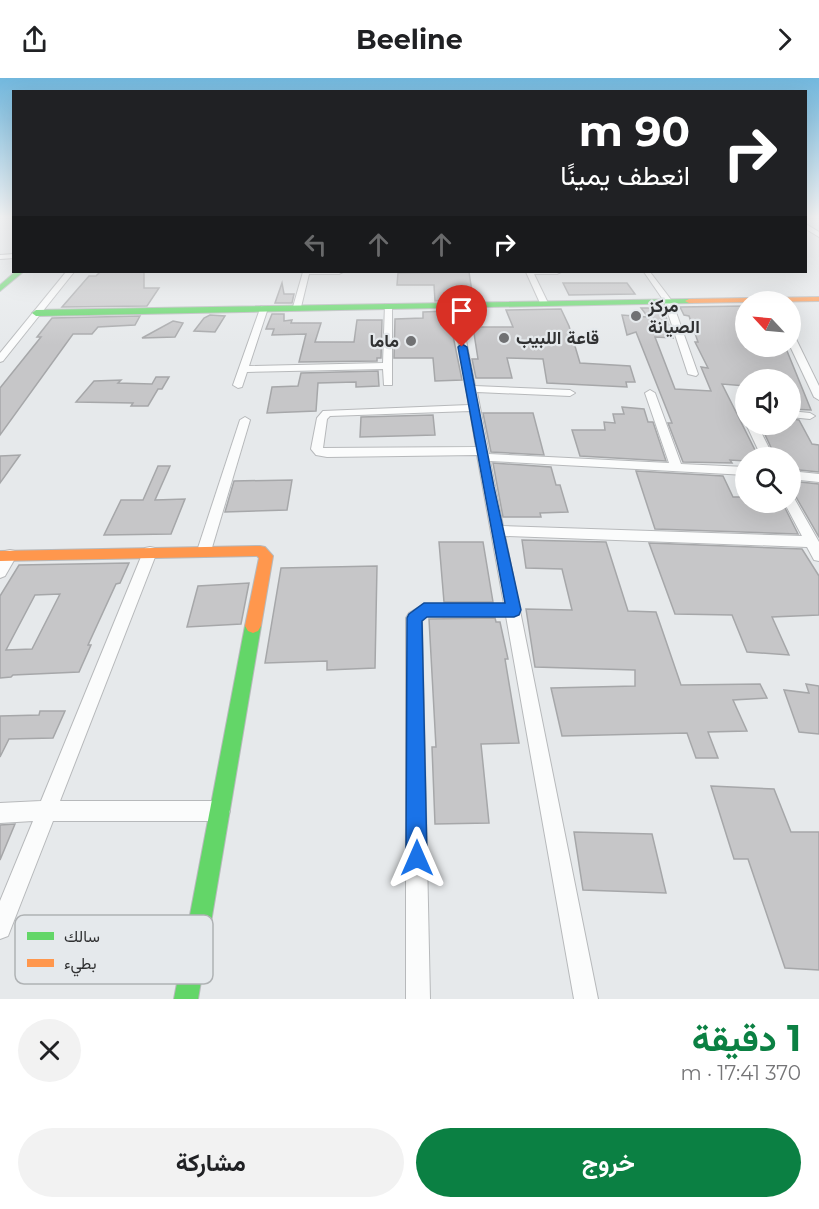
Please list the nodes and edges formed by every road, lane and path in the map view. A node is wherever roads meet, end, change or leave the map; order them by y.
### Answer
1 (12, 272) edge
2 (18, 273) edge
3 (69, 273) edge
4 (306, 273) edge
5 (529, 273) edge
6 (648, 273) edge
7 (0, 282) edge
8 (0, 289) edge
9 (819, 299) edge
10 (801, 300) edge
11 (668, 301) junction
12 (735, 301) edge
13 (544, 303) junction
14 (455, 305) junction
15 (388, 306) junction
16 (297, 307) junction
17 (264, 308) junction
18 (36, 314) junction
19 (801, 357) edge
20 (0, 359) edge
21 (388, 366) junction
22 (244, 369) junction
23 (693, 374) dead end
24 (388, 382) dead end
25 (238, 385) dead end
26 (470, 389) junction
27 (570, 393) dead end
28 (650, 393) dead end
29 (819, 397) edge
30 (474, 408) junction
31 (801, 415) edge
32 (810, 416) dead end
33 (245, 420) dead end
34 (482, 454) junction
35 (676, 467) junction
36 (735, 470) edge
37 (801, 476) edge
38 (819, 478) edge
39 (796, 513) edge
40 (497, 531) junction
41 (812, 542) junction
42 (204, 551) junction
43 (150, 552) junction
44 (5, 556) edge
45 (819, 556) edge
46 (0, 572) edge
47 (514, 610) junction
48 (47, 810) junction
49 (220, 811) junction
50 (0, 813) edge
51 (201, 915) edge
52 (0, 928) edge
53 (189, 984) edge
54 (186, 999) edge
55 (418, 999) edge
56 (586, 999) edge

1 - 7 street
2 - 8 street
3 - 18 street
4 - 16 street
5 - 13 street
6 - 11 street
9 - 10 street
11 - 12 street
11 - 13 street
11 - 23 street
13 - 14 street
14 - 15 street
14 - 26 street
15 - 16 street
15 - 21 street
16 - 17 street
17 - 18 street
17 - 22 street
18 - 20 street
19 - 29 street
21 - 22 street
21 - 24 street
22 - 25 street
26 - 27 street
26 - 30 street
28 - 35 street
30 - 34 street
30 - 34 street
31 - 32 street
33 - 42 street
34 - 35 street
34 - 40 street
35 - 36 street
37 - 38 street
39 - 41 street
40 - 41 street
40 - 47 street
41 - 45 street
42 - 43 street
42 - 49 street
43 - 44 street
43 - 48 street
44 - 46 street
47 - 55 street
47 - 56 street
48 - 49 street
48 - 50 street
48 - 52 street
49 - 51 street
53 - 54 street

